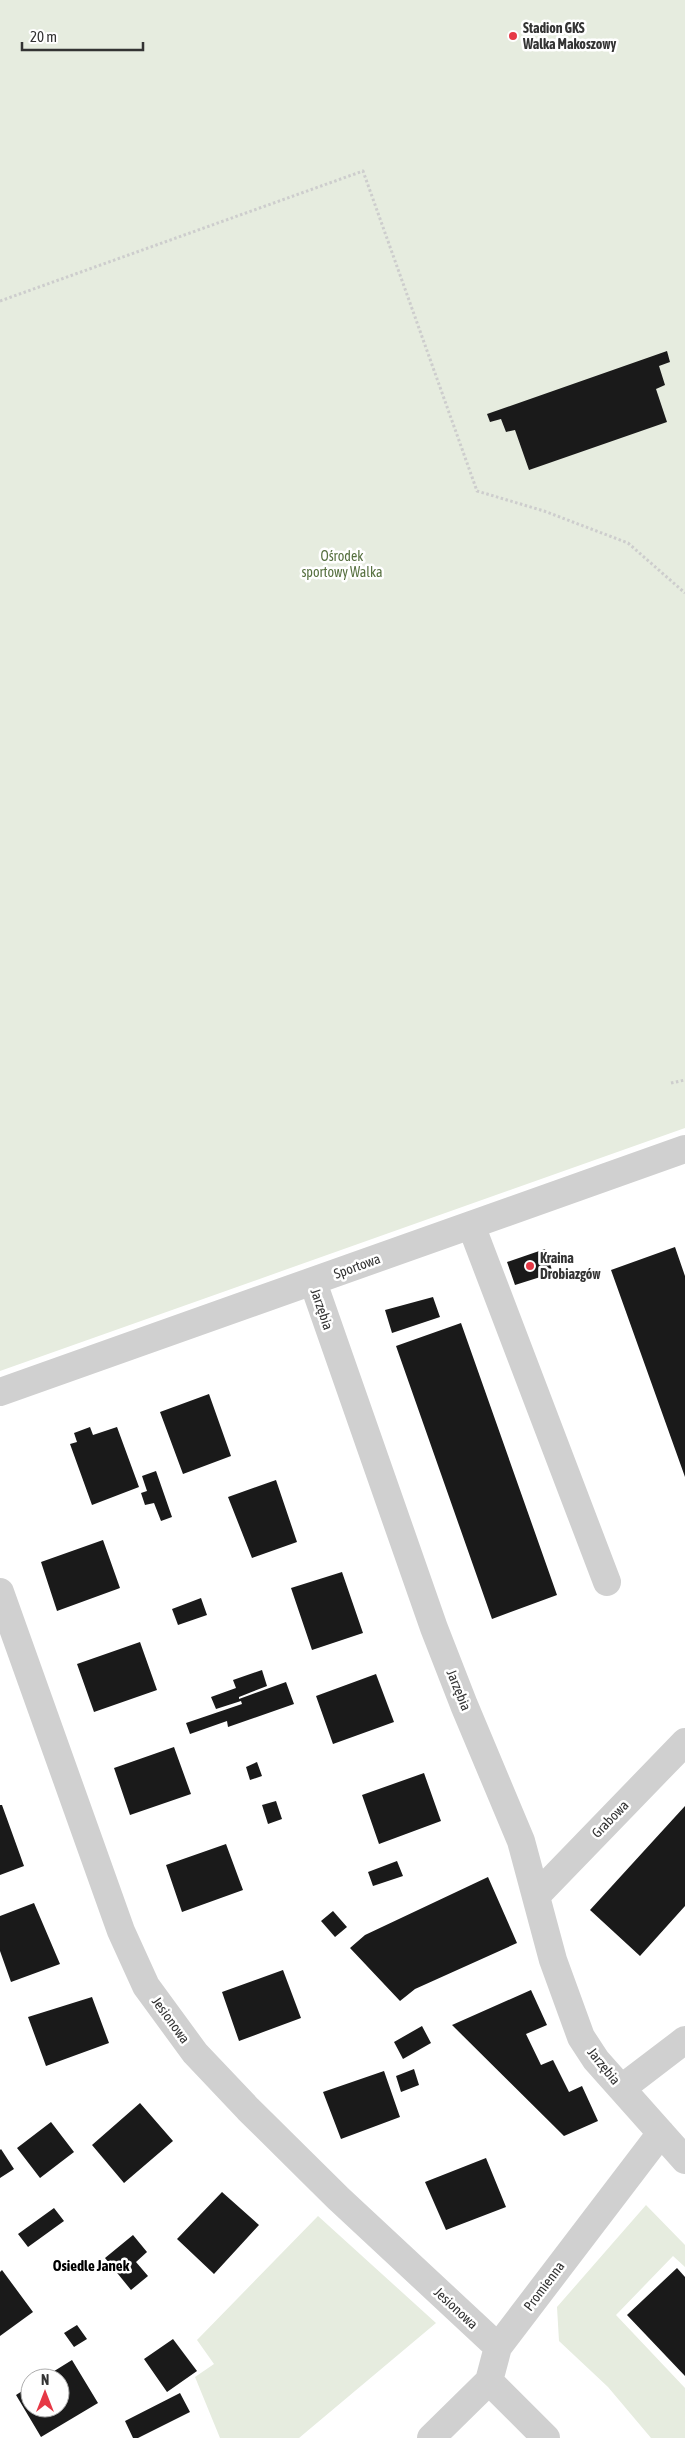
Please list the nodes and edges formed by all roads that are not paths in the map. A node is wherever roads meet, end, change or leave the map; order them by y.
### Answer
1 (683, 1155) edge
2 (471, 1225) junction
3 (313, 1282) junction
4 (0, 1392) edge
5 (607, 1582) dead end
6 (0, 1592) edge
7 (685, 1742) edge
8 (536, 1896) junction
9 (685, 2040) edge
10 (622, 2088) junction
11 (660, 2133) junction
12 (685, 2160) edge
13 (498, 2347) junction
14 (489, 2381) junction
15 (431, 2438) edge
16 (546, 2438) edge

1 - 2 street, Sportowa
2 - 3 street, Sportowa
2 - 5 street
3 - 4 street, Sportowa
3 - 8 street, Jarzębia
6 - 13 street, Jesionowa
7 - 8 street, Grabowa
8 - 10 street, Jarzębia
9 - 10 street, Jarzębia
10 - 11 street, Jarzębia
11 - 12 street, Jarzębia
11 - 13 street, Promienna
13 - 14 street, Promienna
14 - 15 street
14 - 16 street

